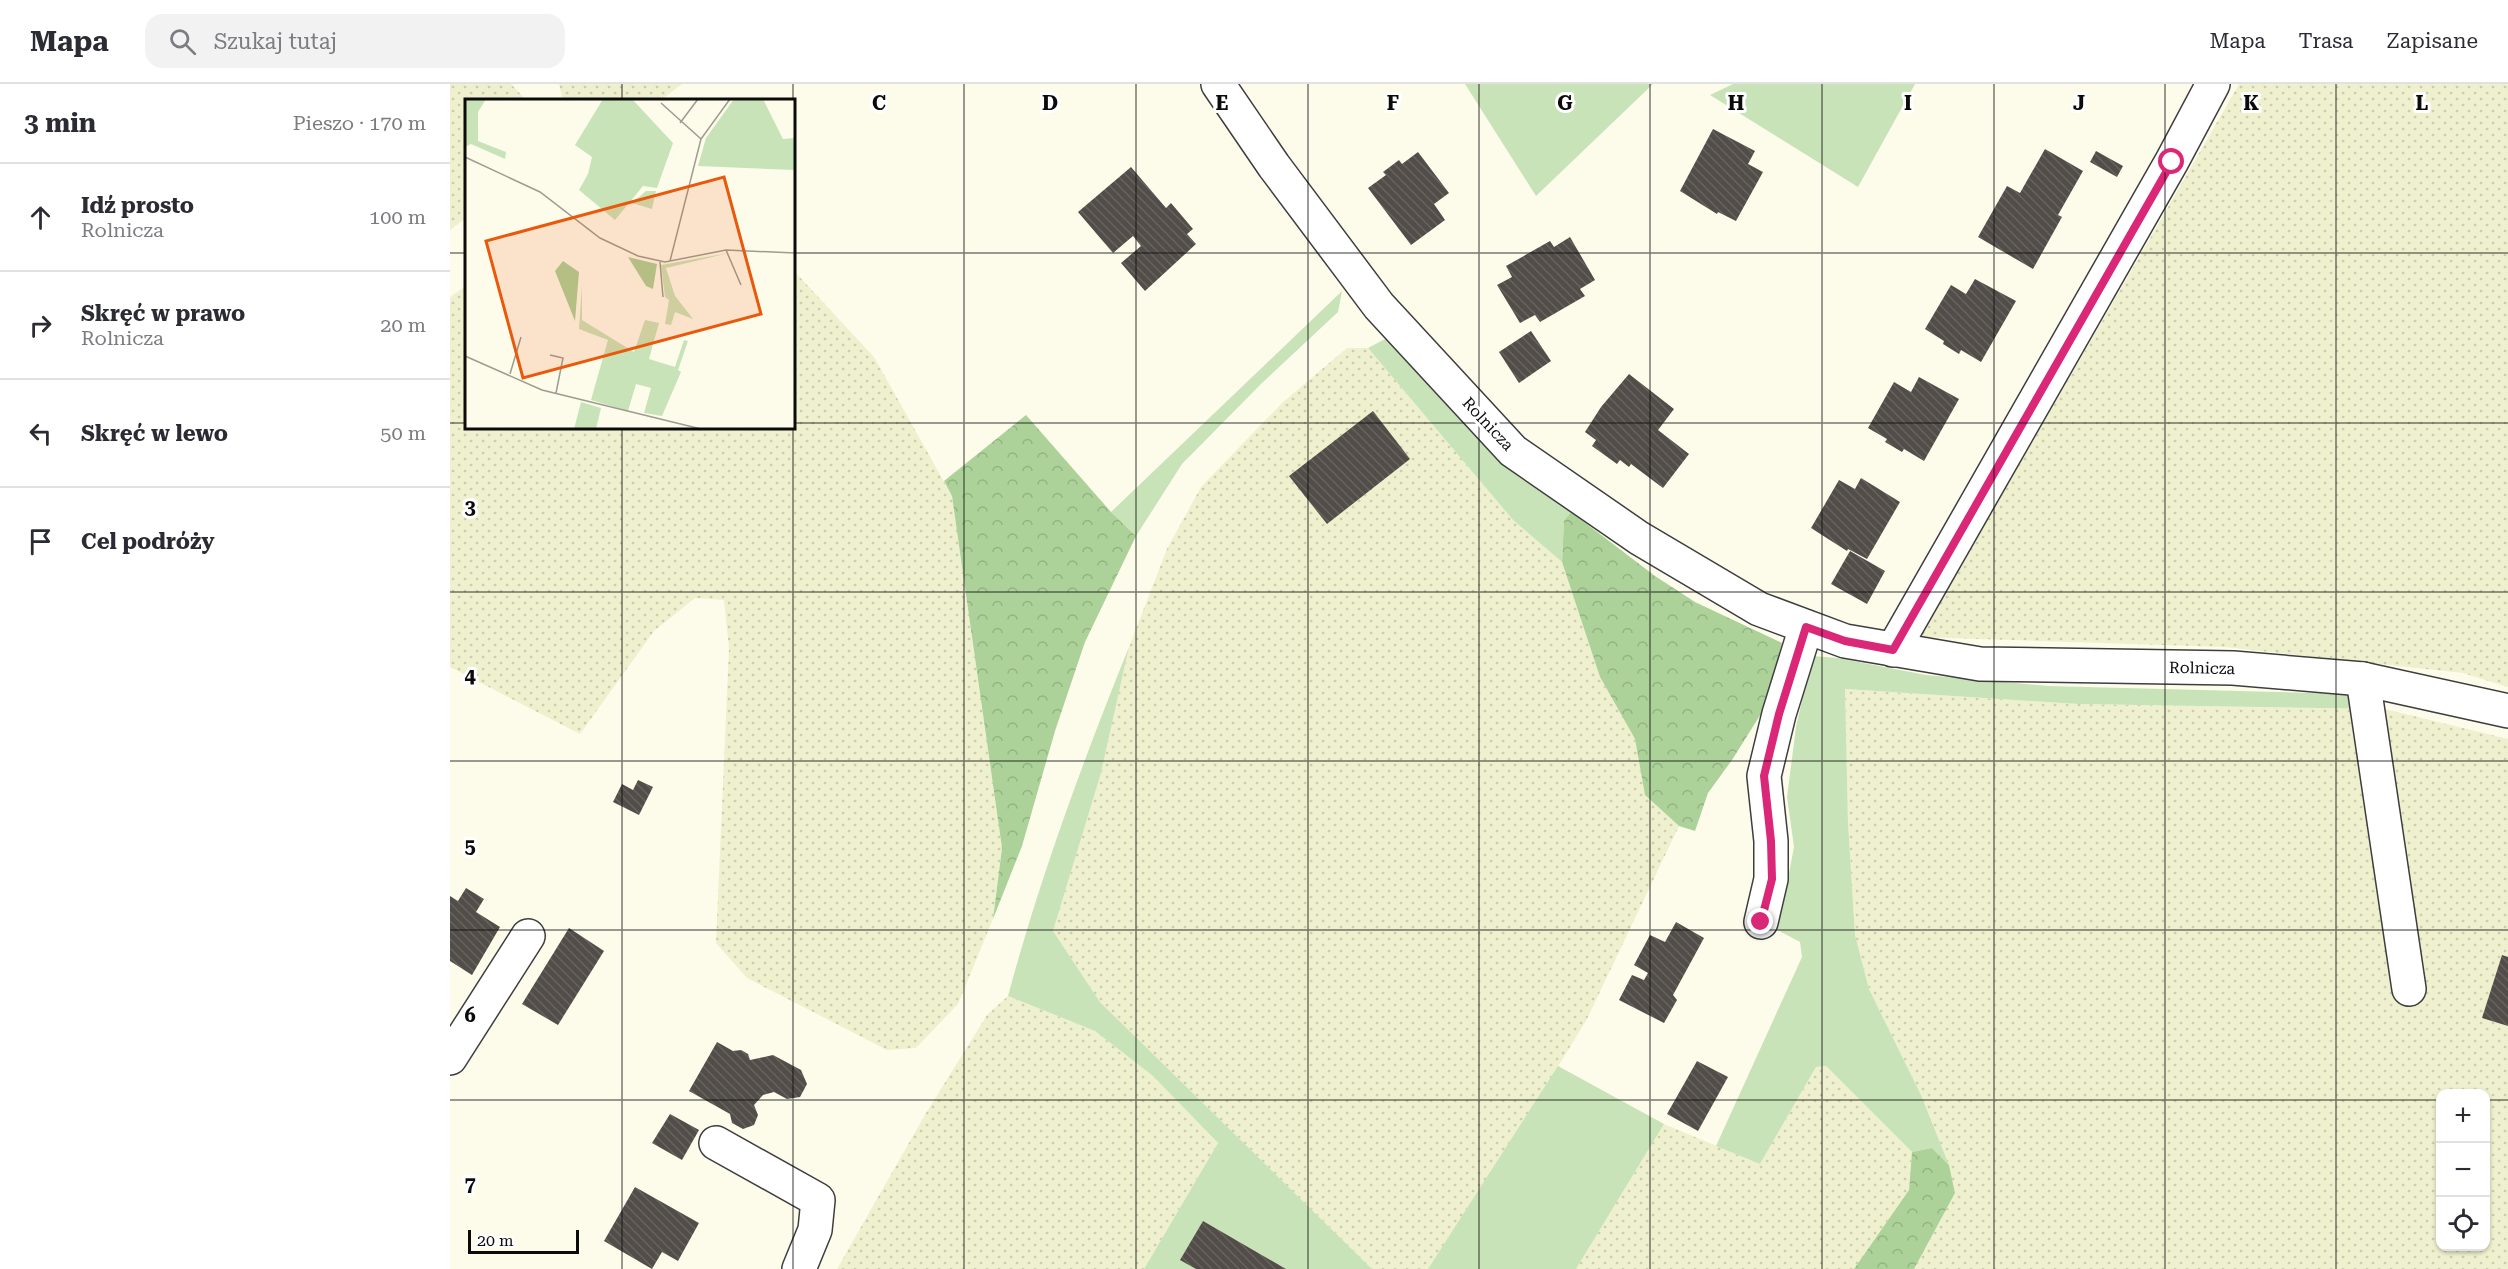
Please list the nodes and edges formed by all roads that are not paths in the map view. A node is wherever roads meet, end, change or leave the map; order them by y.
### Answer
1 (1218, 84) edge
2 (2213, 84) edge
3 (1806, 627) junction
4 (1893, 650) junction
5 (2363, 679) junction
6 (2508, 711) edge
7 (1761, 922) dead end
8 (528, 936) dead end
9 (2409, 989) dead end
10 (450, 1058) edge
11 (716, 1143) dead end
12 (799, 1269) edge

1 - 3 street, Rolnicza
2 - 4 street
3 - 4 street, Rolnicza
3 - 7 street
4 - 5 street, Rolnicza
5 - 6 street, Rolnicza
5 - 9 street
8 - 10 street
11 - 12 street

